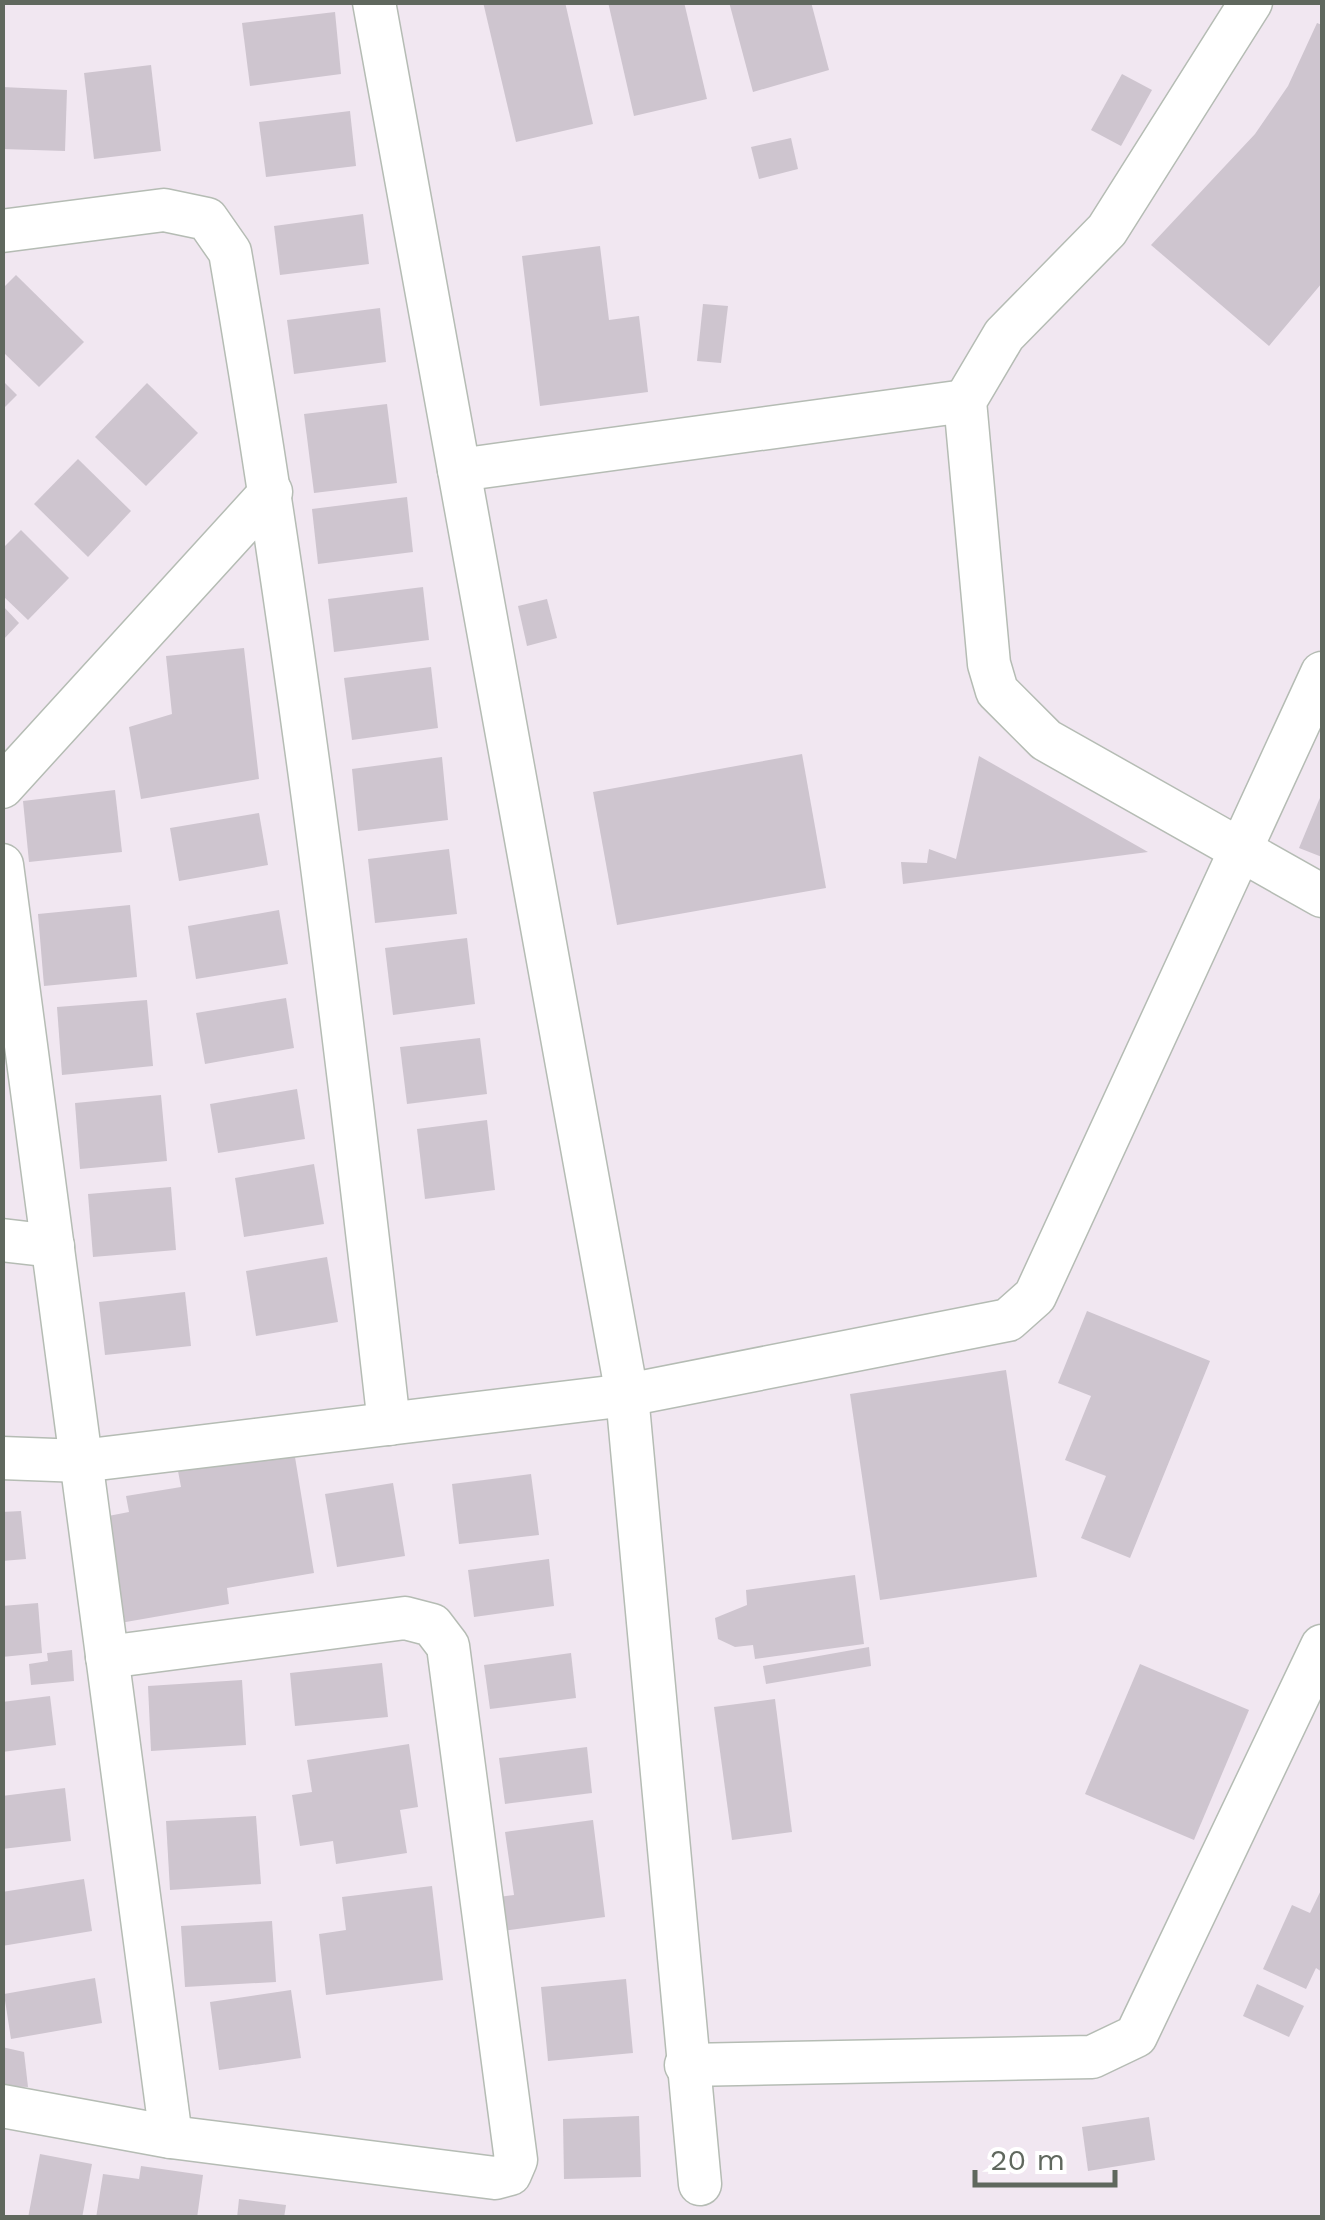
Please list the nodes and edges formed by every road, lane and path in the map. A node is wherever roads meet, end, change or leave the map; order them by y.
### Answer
1 (374, 2) edge
2 (1251, 2) edge
3 (7, 236) edge
4 (965, 401) junction
5 (459, 470) junction
6 (271, 492) junction
7 (1322, 672) edge
8 (2, 787) edge
9 (1239, 852) junction
10 (2, 865) edge
11 (1322, 896) edge
12 (2, 1240) edge
13 (52, 1246) junction
14 (627, 1395) junction
15 (389, 1424) junction
16 (2, 1458) edge
17 (81, 1461) junction
18 (1322, 1646) edge
19 (107, 1657) junction
20 (686, 2065) junction
21 (2, 2106) edge
22 (171, 2137) junction
23 (700, 2184) dead end

1 - 5 street
2 - 4 street
3 - 6 street
4 - 5 street
4 - 9 street
5 - 14 street
6 - 8 street
6 - 15 street
7 - 9 street
9 - 11 street
9 - 14 street
10 - 13 street
12 - 13 street
13 - 17 street
14 - 15 street
14 - 20 street
15 - 17 street
16 - 17 street
17 - 19 street
18 - 20 street
19 - 22 street
19 - 22 street
20 - 23 street
21 - 22 street

